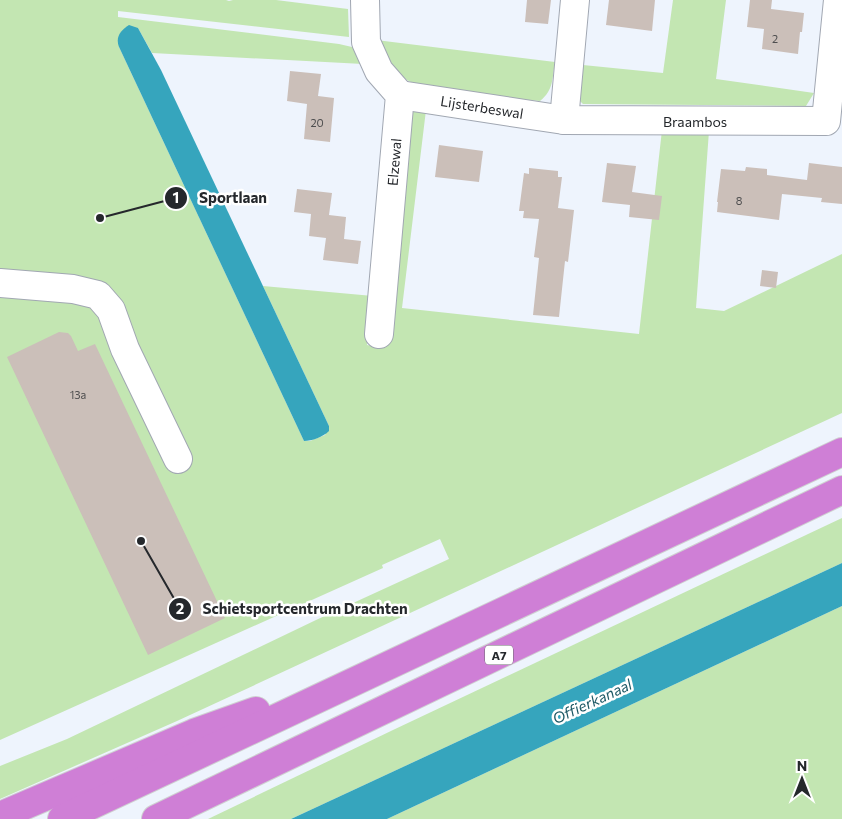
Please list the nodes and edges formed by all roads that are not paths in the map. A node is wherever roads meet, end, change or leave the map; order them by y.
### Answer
1 (365, 0) edge
2 (575, 0) edge
3 (838, 0) edge
4 (400, 94) junction
5 (564, 120) junction
6 (834, 120) edge
7 (0, 283) edge
8 (378, 334) dead end
9 (842, 452) edge
10 (178, 459) dead end
11 (842, 490) edge
12 (394, 664) junction
13 (0, 816) edge
14 (62, 819) edge
15 (156, 819) edge

1 - 4 street
2 - 5 street
3 - 6 street, Braambos
4 - 5 street, Lijsterbeswal
4 - 8 street, Elzewal
5 - 6 street, Braambos
7 - 10 street
9 - 12 highway
11 - 15 highway, A7
12 - 13 highway
12 - 14 highway

